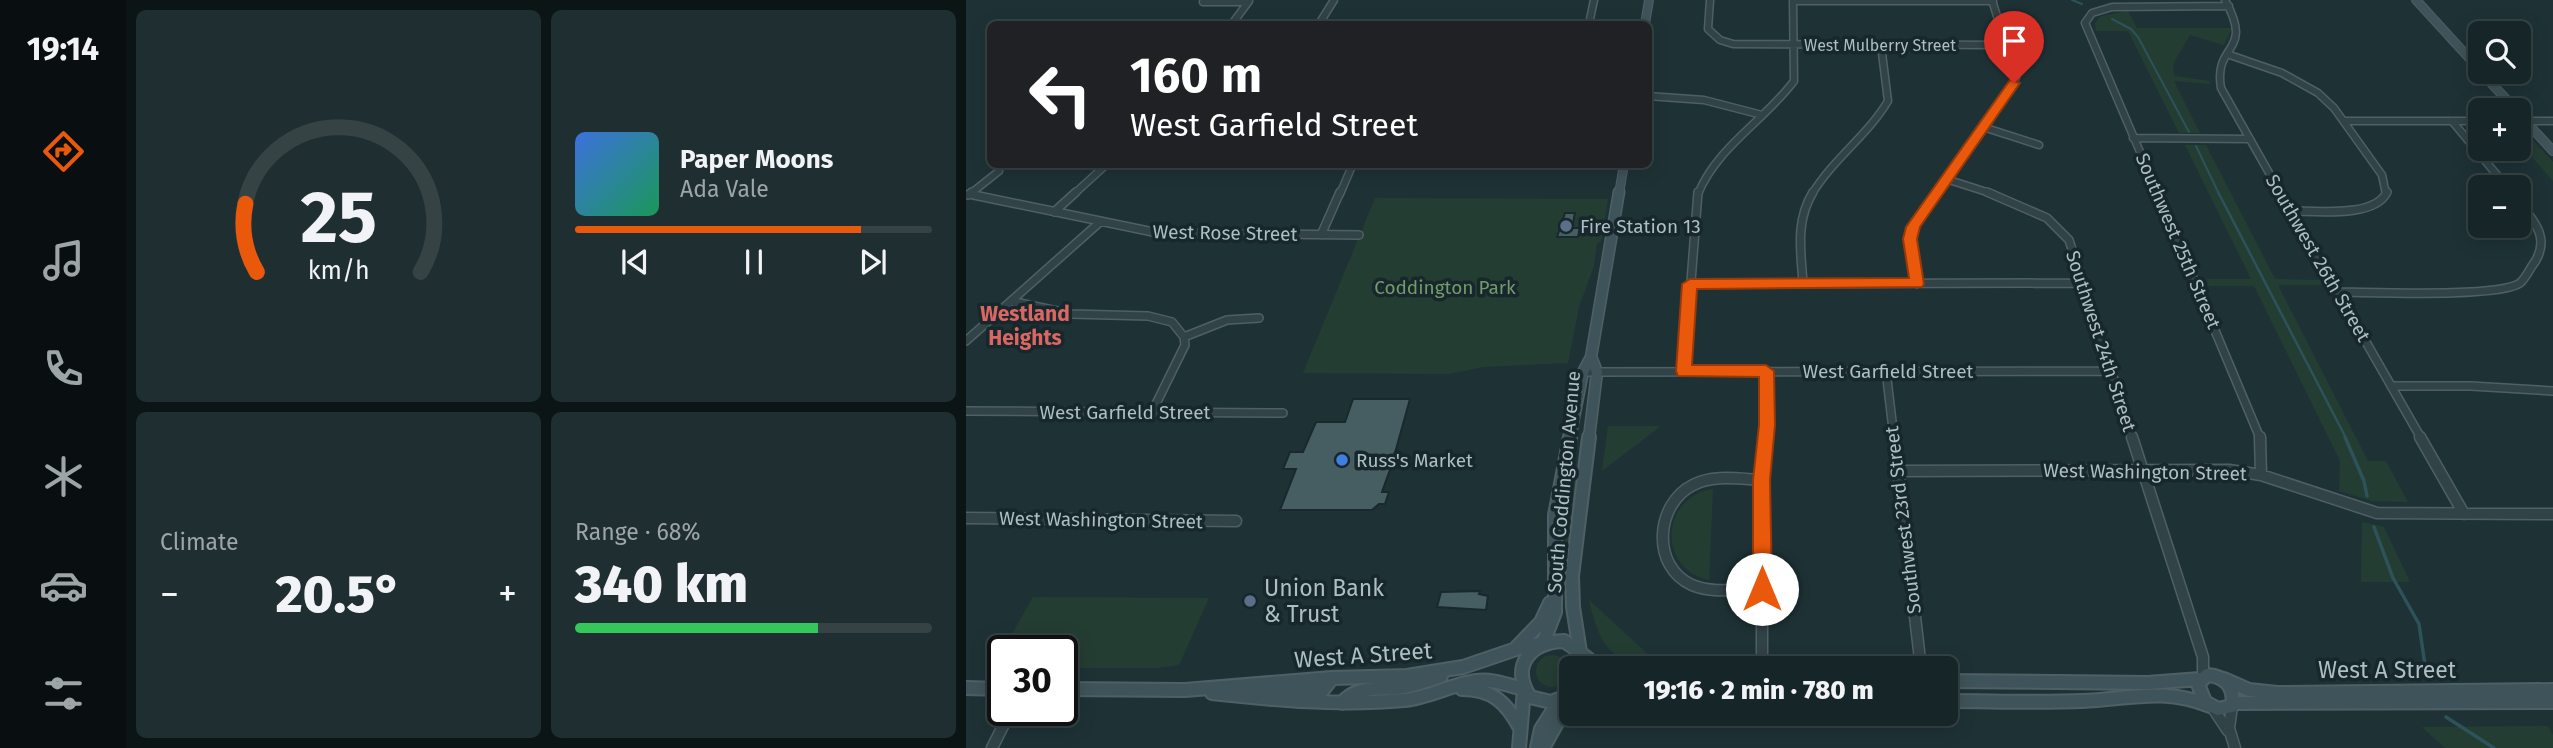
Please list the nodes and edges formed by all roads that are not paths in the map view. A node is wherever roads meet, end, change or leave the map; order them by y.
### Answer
1 (1334, 0) edge
2 (1594, 0) edge
3 (1649, 0) edge
4 (1710, 0) edge
5 (2416, 0) edge
6 (1249, 1) edge
7 (1793, 1) edge
8 (1992, 1) edge
9 (1203, 2) dead end
10 (2227, 3) edge
11 (1234, 21) edge
12 (1321, 21) edge
13 (1590, 21) edge
14 (1646, 21) edge
15 (1795, 45) junction
16 (1881, 45) junction
17 (2007, 46) junction
18 (2227, 54) junction
19 (2468, 57) edge
20 (2493, 84) edge
21 (1652, 96) edge
22 (2505, 98) edge
23 (1762, 115) junction
24 (2344, 121) junction
25 (2452, 121) junction
26 (2468, 121) edge
27 (2531, 121) edge
28 (2553, 121) edge
29 (1983, 127) junction
30 (2531, 130) edge
31 (2133, 138) junction
32 (2250, 138) junction
33 (2039, 145) dead end
34 (2553, 151) edge
35 (1103, 168) edge
36 (1351, 168) edge
37 (1623, 168) edge
38 (999, 172) dead end
39 (2497, 175) edge
40 (1946, 179) junction
41 (968, 195) edge
42 (2291, 211) junction
43 (1054, 212) junction
44 (2531, 217) edge
45 (1100, 222) junction
46 (1321, 235) junction
47 (1359, 235) dead end
48 (1690, 284) junction
49 (1802, 284) junction
50 (1917, 284) junction
51 (2082, 284) junction
52 (2337, 292) junction
53 (1011, 301) junction
54 (1259, 318) dead end
55 (1184, 337) junction
56 (966, 341) edge
57 (1591, 357) junction
58 (1684, 371) junction
59 (1766, 371) junction
60 (1886, 371) junction
61 (2110, 371) junction
62 (1583, 372) junction
63 (1597, 372) junction
64 (2391, 386) junction
65 (2553, 391) edge
66 (966, 411) edge
67 (1152, 412) junction
68 (1283, 413) dead end
69 (2143, 470) junction
70 (1898, 471) junction
71 (2261, 475) junction
72 (1762, 480) junction
73 (2464, 514) junction
74 (2553, 514) edge
75 (966, 519) edge
76 (1236, 522) dead end
77 (1553, 583) junction
78 (1762, 589) junction
79 (1542, 643) junction
80 (1514, 650) junction
81 (1580, 656) edge
82 (1582, 656) edge
83 (1762, 656) edge
84 (1920, 656) edge
85 (1463, 667) junction
86 (2211, 678) junction
87 (1958, 681) edge
88 (966, 688) edge
89 (987, 689) edge
90 (1078, 689) edge
91 (1185, 690) junction
92 (1449, 690) junction
93 (1524, 690) junction
94 (2553, 690) edge
95 (1958, 701) edge
96 (1559, 702) edge
97 (2553, 702) edge
98 (1342, 703) junction
99 (2233, 705) junction
100 (2211, 707) junction
101 (1559, 710) edge
102 (1559, 719) edge
103 (1003, 726) edge
104 (1520, 728) junction
105 (2233, 742) edge
106 (992, 748) edge
107 (1519, 748) edge
108 (1537, 748) edge
109 (1543, 748) edge

1 - 12 street
2 - 13 street
3 - 14 main road
4 - 15 street, West Mulberry Street
5 - 19 main road
6 - 9 street
6 - 11 street
7 - 8 street
7 - 15 street
8 - 17 street
10 - 18 street, Southwest 26th Street
10 - 31 street, Southwest 25th Street
15 - 16 street, West Mulberry Street
15 - 23 street
16 - 17 street, West Mulberry Street
16 - 49 street
17 - 29 street
18 - 24 street
18 - 32 street, Southwest 26th Street
20 - 22 main road
21 - 23 street
23 - 48 street
24 - 25 street
24 - 42 street
25 - 26 street
25 - 39 street
27 - 28 street
29 - 33 street
29 - 40 street
30 - 34 main road
31 - 32 street
31 - 71 street, Southwest 25th Street
32 - 42 street, Southwest 26th Street
35 - 43 street
36 - 46 street
37 - 57 main road, South Coddington Avenue
38 - 41 street
40 - 50 street
40 - 51 street, Southwest 24th Street
41 - 43 street, West Rose Street
42 - 52 street, Southwest 26th Street
43 - 45 street, West Rose Street
44 - 52 street
45 - 46 street, West Rose Street
45 - 53 street
46 - 47 street, West Rose Street
48 - 49 street
48 - 58 street
49 - 50 street
50 - 51 street
51 - 61 street, Southwest 24th Street
52 - 64 street, Southwest 26th Street
53 - 55 street
53 - 56 street
54 - 55 street
55 - 67 street
57 - 62 main road, South Coddington Avenue
57 - 63 main road, South Coddington Avenue
58 - 59 street, West Garfield Street
58 - 63 street, West Garfield Street
59 - 60 street, West Garfield Street
59 - 72 street
60 - 61 street, West Garfield Street
60 - 70 street, Southwest 23rd Street
61 - 69 street, Southwest 24th Street
62 - 63 street, West Garfield Street
62 - 77 main road, South Coddington Avenue
63 - 82 main road, South Coddington Avenue
64 - 65 street
64 - 73 street, Southwest 26th Street
66 - 67 street, West Garfield Street
67 - 68 street, West Garfield Street
69 - 70 street, West Washington Street
69 - 71 street, West Washington Street
69 - 86 street, Southwest 24th Street
70 - 84 street, Southwest 23rd Street
71 - 73 street, West Washington Street
72 - 78 street
72 - 78 street
73 - 74 street, West Washington Street
75 - 76 street, West Washington Street
77 - 79 main road, South Coddington Avenue
77 - 80 main road
78 - 83 street
79 - 80 main road, West A Street
79 - 81 main road
79 - 93 main road, South Coddington Avenue
80 - 85 main road, West A Street
85 - 91 main road, West A Street
85 - 98 main road
86 - 87 main road, West A Street
86 - 94 main road, West A Street
86 - 99 main road
86 - 100 main road
88 - 89 main road
90 - 91 main road, West A Street
91 - 98 main road, West A Street
92 - 93 main road, West A Street
92 - 98 main road, West A Street
92 - 104 main road
93 - 96 main road, West A Street
93 - 104 main road
95 - 100 main road
97 - 99 main road, West A Street
99 - 100 main road, West A Street
99 - 105 street
100 - 105 street
101 - 108 main road
102 - 109 main road
103 - 106 street
104 - 107 main road

